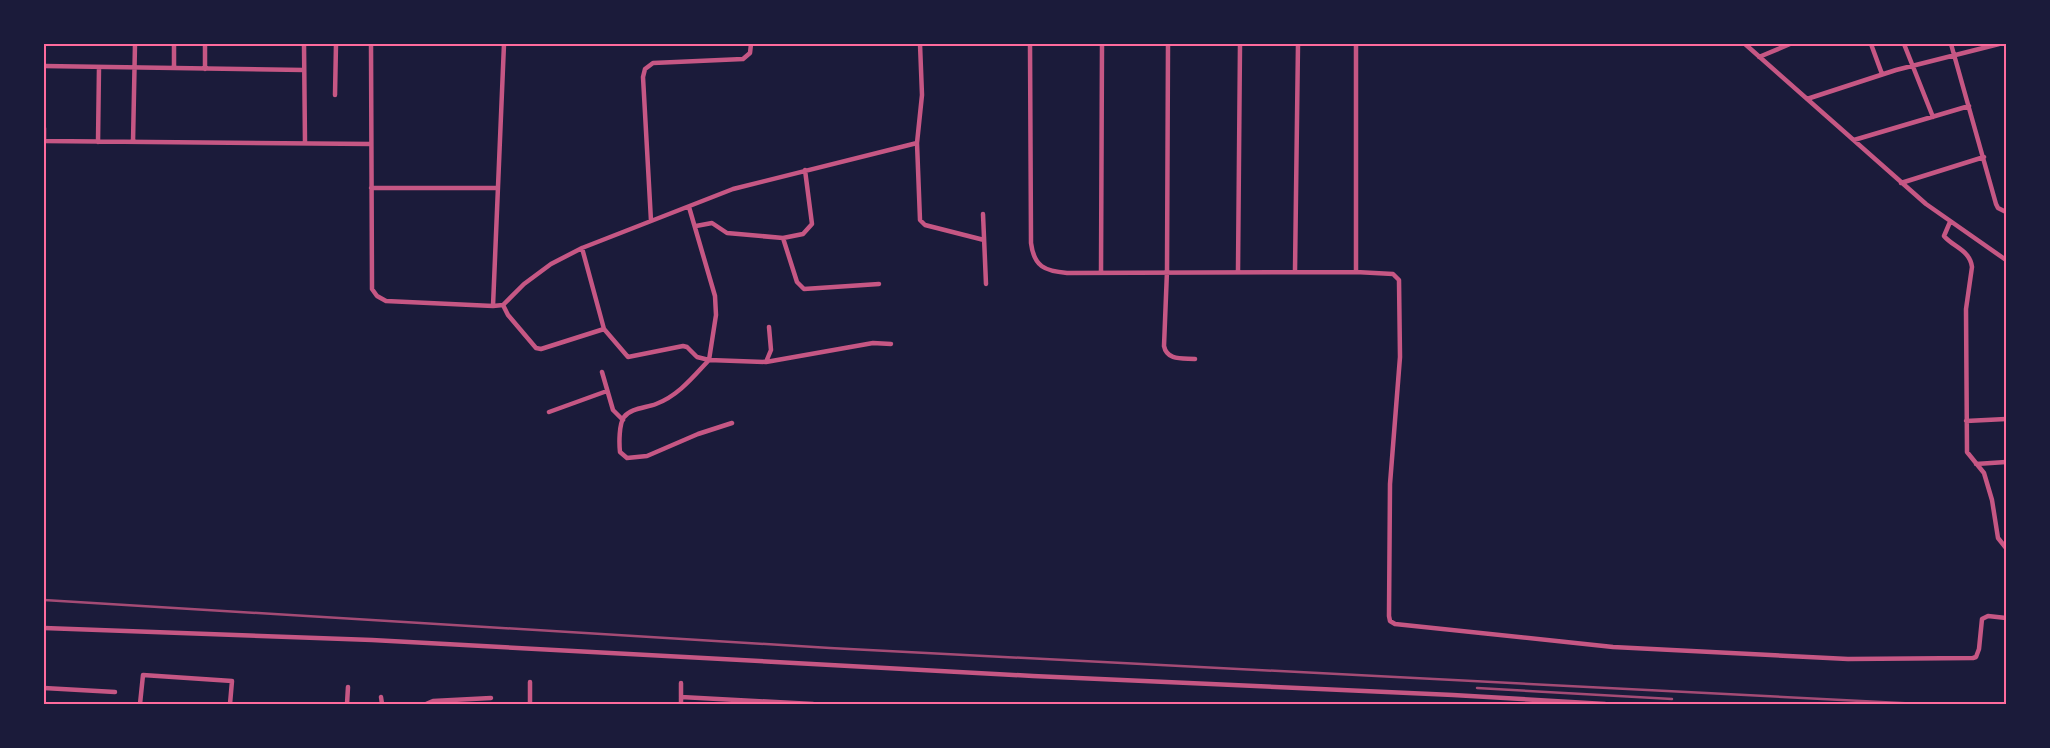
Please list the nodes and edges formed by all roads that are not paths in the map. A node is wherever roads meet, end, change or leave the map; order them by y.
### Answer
1 (135, 44) edge
2 (174, 44) edge
3 (205, 44) edge
4 (304, 44) edge
5 (336, 44) edge
6 (371, 44) edge
7 (504, 44) edge
8 (751, 44) edge
9 (920, 44) edge
10 (1030, 44) edge
11 (1102, 44) edge
12 (1168, 44) edge
13 (1240, 44) edge
14 (1298, 44) edge
15 (1356, 44) edge
16 (1745, 44) edge
17 (1790, 44) edge
18 (1870, 44) edge
19 (1904, 44) edge
20 (1951, 44) edge
21 (1998, 44) edge
22 (1954, 55) junction
23 (1759, 57) junction
24 (1912, 65) junction
25 (44, 66) edge
26 (99, 67) junction
27 (134, 68) junction
28 (174, 68) junction
29 (205, 69) junction
30 (304, 70) junction
31 (1882, 74) junction
32 (335, 95) dead end
33 (1807, 99) junction
34 (1969, 106) junction
35 (1933, 117) junction
36 (44, 128) edge
37 (1854, 140) junction
38 (44, 142) edge
39 (98, 142) junction
40 (133, 142) junction
41 (305, 143) junction
42 (917, 143) junction
43 (370, 144) junction
44 (1984, 157) junction
45 (805, 170) junction
46 (1901, 183) junction
47 (371, 188) junction
48 (498, 188) junction
49 (689, 207) junction
50 (2006, 212) edge
51 (983, 214) dead end
52 (651, 222) junction
53 (1950, 222) junction
54 (696, 226) junction
55 (783, 238) junction
56 (984, 240) junction
57 (582, 248) junction
58 (2006, 260) edge
59 (1167, 271) junction
60 (1238, 271) junction
61 (1295, 271) junction
62 (1101, 272) junction
63 (1356, 272) junction
64 (879, 284) dead end
65 (986, 284) dead end
66 (503, 305) junction
67 (492, 306) junction
68 (769, 327) dead end
69 (604, 329) junction
70 (891, 344) dead end
71 (1195, 359) dead end
72 (709, 360) junction
73 (766, 362) junction
74 (602, 372) dead end
75 (607, 390) junction
76 (549, 412) dead end
77 (2006, 419) edge
78 (623, 420) junction
79 (1966, 421) junction
80 (732, 423) dead end
81 (2006, 462) edge
82 (1976, 464) junction
83 (2006, 548) edge
84 (2006, 618) edge
85 (44, 628) edge
86 (530, 682) dead end
87 (681, 683) dead end
88 (348, 687) dead end
89 (44, 688) edge
90 (116, 692) dead end
91 (381, 697) dead end
92 (681, 697) junction
93 (491, 698) dead end
94 (140, 704) edge
95 (230, 704) edge
96 (347, 704) edge
97 (382, 704) edge
98 (426, 704) edge
99 (530, 704) edge
100 (681, 704) edge
101 (813, 704) edge
102 (1605, 704) edge

1 - 27 street
2 - 28 street
3 - 29 street
4 - 30 street
5 - 32 street
6 - 43 street
7 - 48 street
8 - 52 street
9 - 42 street
10 - 62 street
11 - 62 street
12 - 59 street
13 - 60 street
14 - 61 street
15 - 63 street
16 - 23 street
17 - 23 street
18 - 31 street
19 - 24 street
20 - 22 street
21 - 22 street
22 - 24 street
22 - 34 street
23 - 33 street
24 - 31 street
24 - 35 street
25 - 26 street
26 - 27 street
26 - 39 street
27 - 28 street
27 - 40 street
28 - 29 street
29 - 30 street
30 - 41 street
31 - 33 street
33 - 37 street
34 - 35 street
34 - 44 street
35 - 37 street
36 - 38 street
37 - 46 street
38 - 39 street
39 - 40 street
40 - 41 street
41 - 43 street
42 - 45 street
42 - 56 street
43 - 47 street
44 - 46 street
44 - 50 street
45 - 49 street
45 - 55 street
46 - 53 street
47 - 48 street
47 - 67 street
48 - 67 street
49 - 52 street
49 - 54 street
51 - 56 street
52 - 57 street
53 - 58 street
53 - 79 street
54 - 55 street
54 - 72 street
55 - 64 street
56 - 65 street
57 - 66 street
57 - 69 street
59 - 60 street
59 - 62 street
59 - 71 street
60 - 61 street
61 - 63 street
63 - 84 street
66 - 67 street
66 - 69 street
68 - 73 street
69 - 72 street
70 - 73 street
72 - 73 street
72 - 78 street
74 - 75 street
75 - 76 street
75 - 78 street
77 - 79 street
78 - 80 street
79 - 82 street
81 - 82 street
82 - 83 street
85 - 102 street
86 - 99 street
87 - 92 street
88 - 96 street
89 - 90 street
91 - 97 street
92 - 100 street
92 - 101 street
93 - 98 street
94 - 95 street

